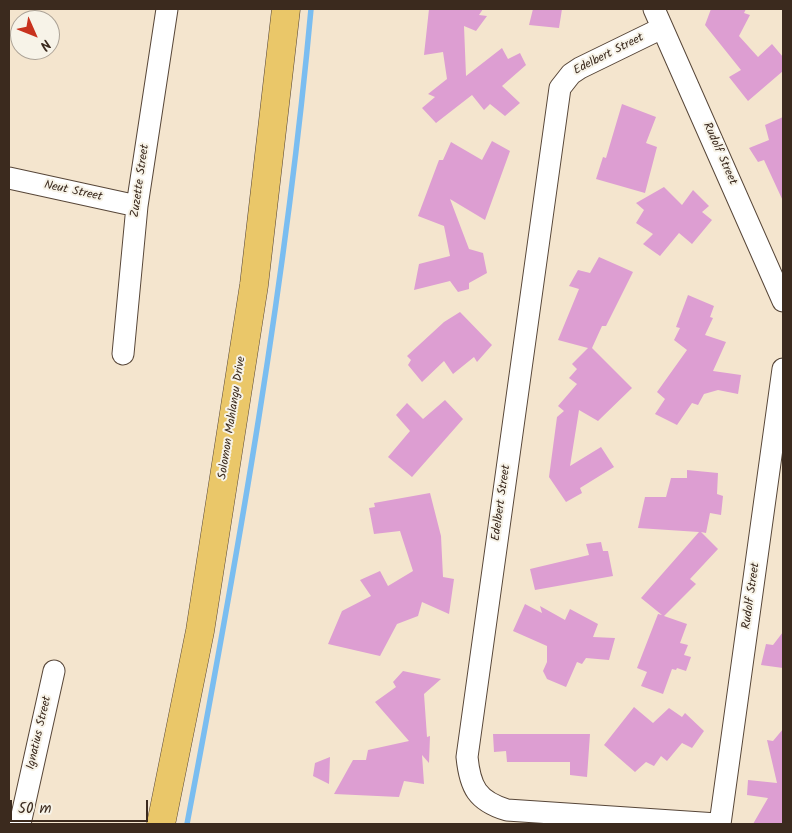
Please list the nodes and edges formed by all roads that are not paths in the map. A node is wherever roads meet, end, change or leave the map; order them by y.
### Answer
1 (167, 9) edge
2 (286, 9) edge
3 (654, 9) edge
4 (662, 28) junction
5 (9, 178) edge
6 (137, 206) junction
7 (783, 301) edge
8 (123, 354) dead end
9 (783, 369) edge
10 (54, 671) dead end
11 (20, 824) edge
12 (161, 824) edge
13 (718, 824) edge

1 - 6 street, Zuzette Street
2 - 12 main road, Solomon Mahlangu Drive
3 - 4 street, Rudolf Street
4 - 7 street, Rudolf Street
4 - 13 street, Edelbert Street
5 - 6 street, Neut Street
6 - 8 street, Zuzette Street
9 - 13 street, Rudolf Street
10 - 11 street, Ignatius Street

